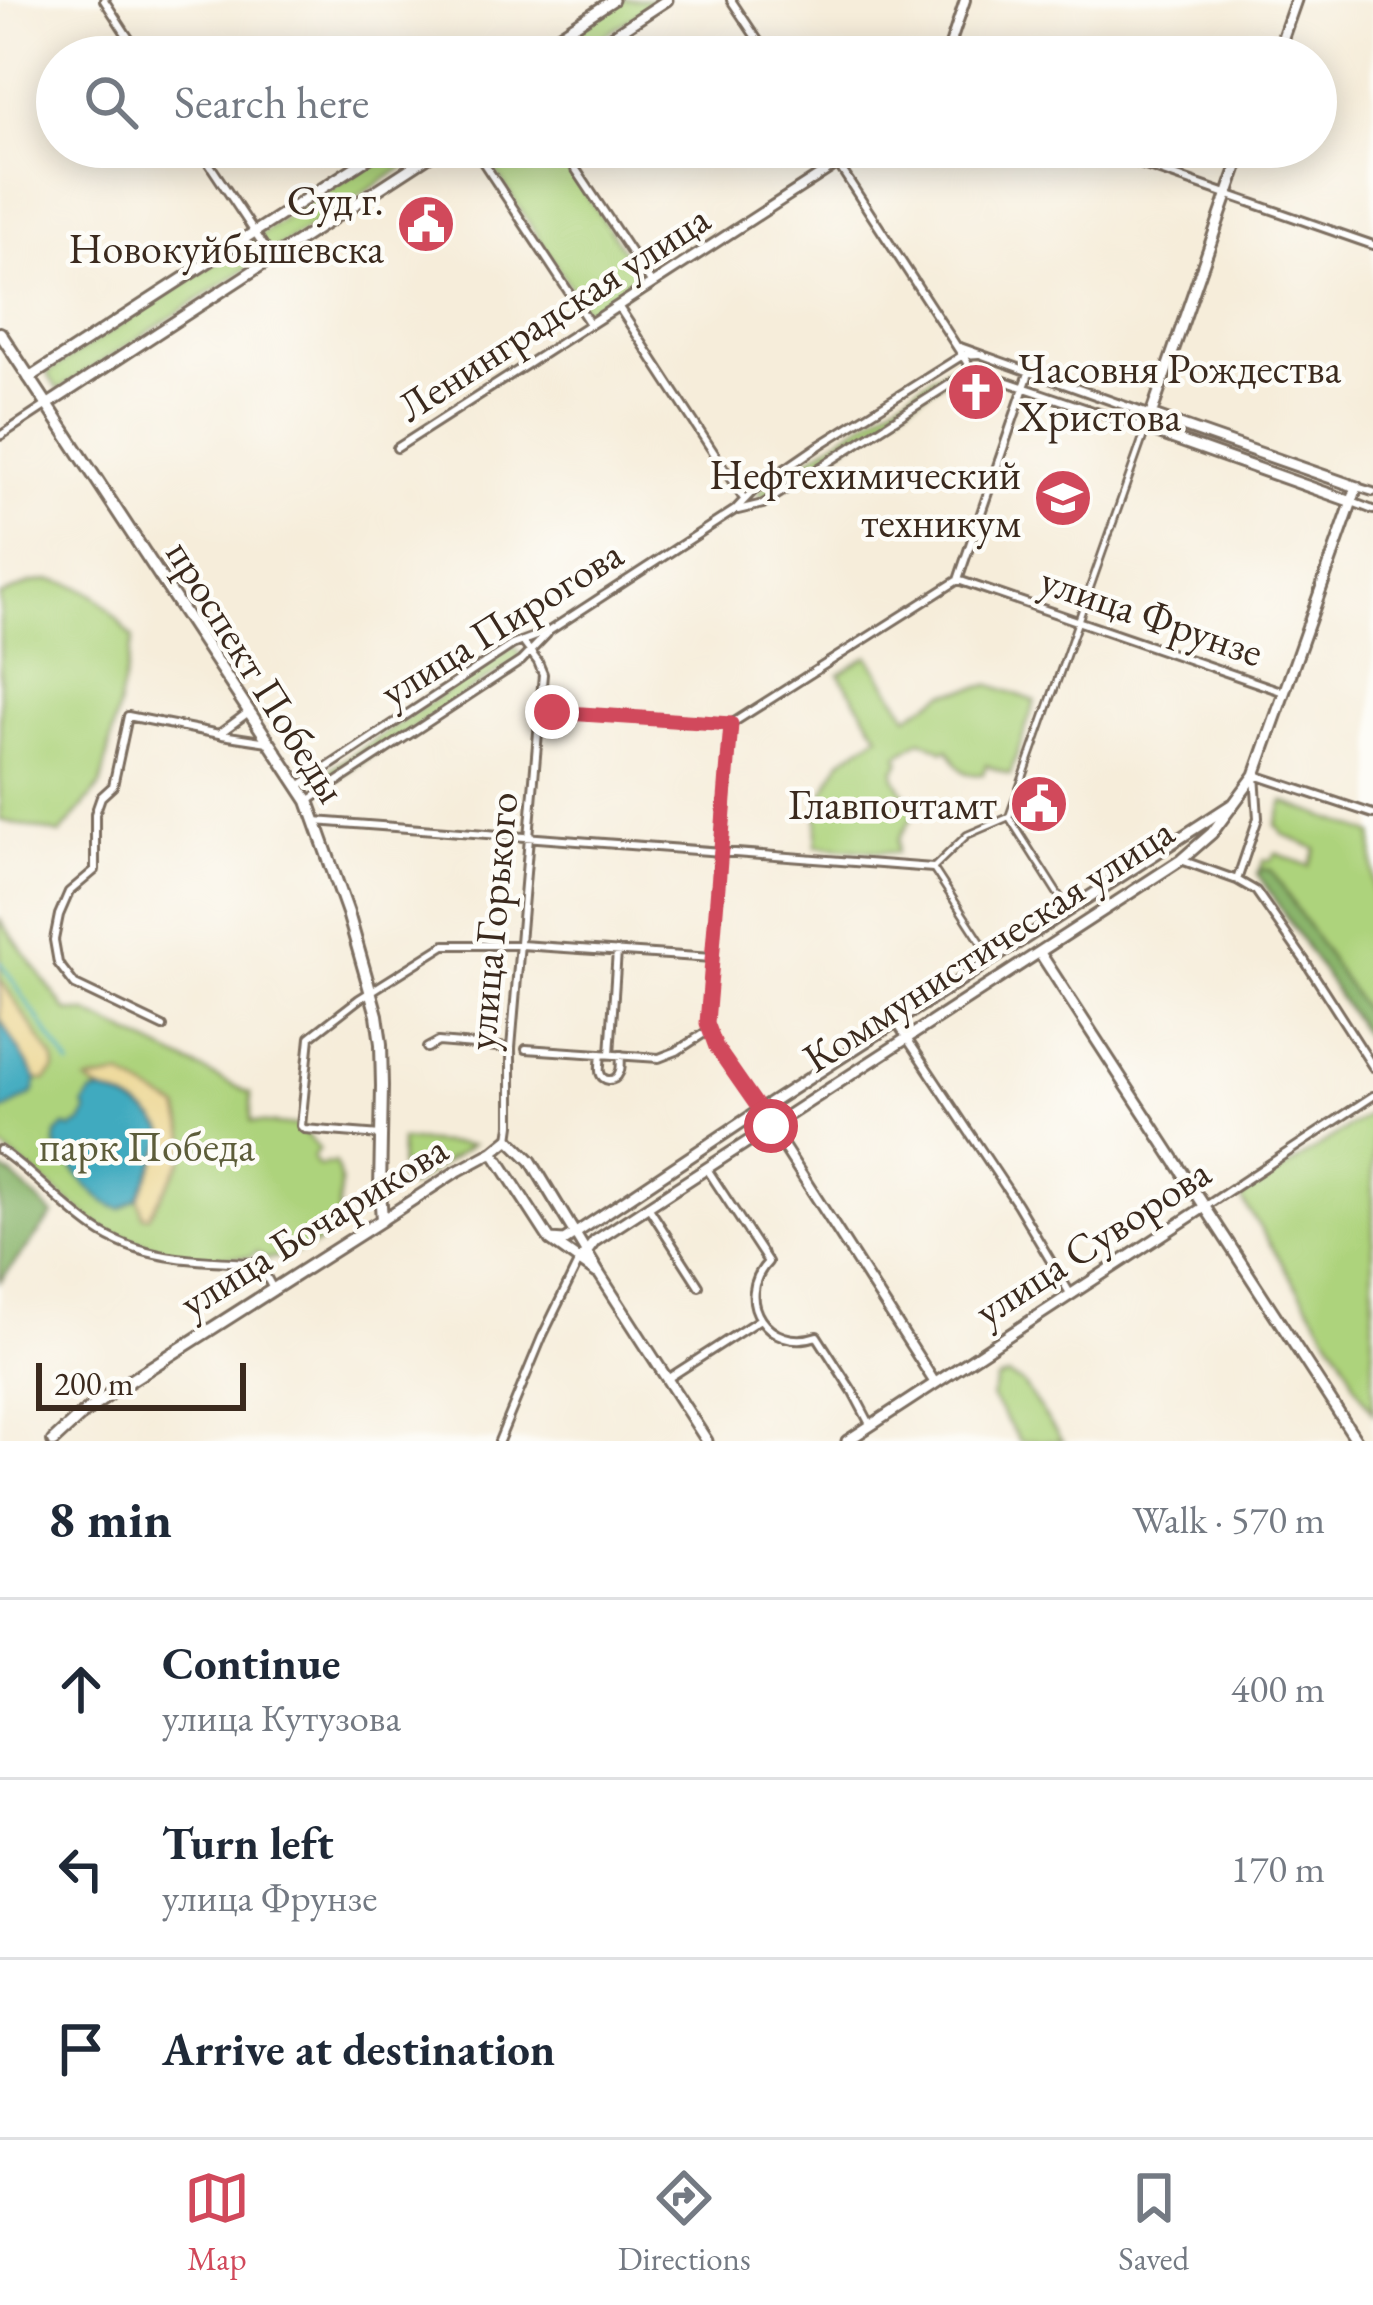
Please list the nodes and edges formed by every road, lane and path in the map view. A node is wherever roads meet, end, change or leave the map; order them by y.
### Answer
1 (104, 0) edge
2 (613, 0) edge
3 (667, 0) edge
4 (731, 0) edge
5 (965, 0) edge
6 (1296, 0) edge
7 (127, 36) edge
8 (558, 36) edge
9 (612, 36) edge
10 (755, 36) edge
11 (953, 36) edge
12 (1283, 36) edge
13 (212, 168) edge
14 (353, 168) edge
15 (411, 168) edge
16 (487, 168) edge
17 (575, 168) edge
18 (830, 168) edge
19 (841, 168) edge
20 (1151, 168) edge
21 (1237, 168) edge
22 (1228, 195) junction
23 (254, 232) junction
24 (1373, 245) edge
25 (272, 258) junction
26 (652, 284) junction
27 (618, 306) junction
28 (590, 324) junction
29 (0, 333) edge
30 (957, 346) junction
31 (979, 354) junction
32 (963, 355) junction
33 (972, 370) junction
34 (1029, 373) junction
35 (29, 378) junction
36 (1024, 388) junction
37 (46, 405) junction
38 (1151, 415) junction
39 (1146, 429) junction
40 (0, 436) edge
41 (397, 448) dead end
42 (1357, 487) junction
43 (1373, 492) edge
44 (744, 500) junction
45 (1352, 502) junction
46 (750, 508) junction
47 (735, 510) junction
48 (1373, 510) edge
49 (958, 580) junction
50 (1078, 621) junction
51 (549, 631) junction
52 (523, 642) junction
53 (531, 651) junction
54 (1284, 692) junction
55 (250, 711) junction
56 (542, 712) junction
57 (731, 724) junction
58 (218, 734) junction
59 (270, 742) junction
60 (1255, 775) junction
61 (299, 786) junction
62 (308, 801) junction
63 (1235, 802) junction
64 (1373, 814) edge
65 (1009, 818) junction
66 (315, 821) junction
67 (530, 839) junction
68 (1168, 845) junction
69 (720, 853) junction
70 (1181, 860) junction
71 (933, 868) junction
72 (1237, 880) junction
73 (1068, 910) junction
74 (521, 944) junction
75 (617, 951) junction
76 (1040, 952) junction
77 (712, 958) junction
78 (992, 959) junction
79 (370, 992) junction
80 (896, 1022) junction
81 (163, 1027) dead end
82 (709, 1030) junction
83 (907, 1040) junction
84 (427, 1048) dead end
85 (512, 1048) junction
86 (526, 1049) dead end
87 (605, 1054) junction
88 (621, 1055) junction
89 (1373, 1067) edge
90 (1373, 1096) edge
91 (760, 1110) junction
92 (771, 1126) junction
93 (381, 1135) junction
94 (509, 1139) junction
95 (0, 1150) edge
96 (493, 1152) junction
97 (707, 1168) junction
98 (1206, 1206) junction
99 (649, 1208) junction
100 (382, 1220) junction
101 (576, 1232) junction
102 (550, 1240) junction
103 (586, 1250) junction
104 (574, 1259) junction
105 (600, 1276) junction
106 (699, 1286) dead end
107 (273, 1289) junction
108 (1071, 1295) junction
109 (760, 1319) junction
110 (667, 1379) junction
111 (935, 1383) junction
112 (871, 1426) junction
113 (53, 1441) edge
114 (500, 1441) edge
115 (707, 1441) edge
116 (847, 1441) edge
117 (1357, 1441) edge

1 - 7 street
2 - 8 main road
3 - 9 main road
4 - 10 street
5 - 11 street
6 - 12 main road
13 - 23 street
14 - 23 main road
15 - 25 main road
16 - 28 street
17 - 26 street
18 - 26 street, Ленинградская улица
19 - 30 street
20 - 22 street
21 - 22 main road
22 - 24 street
22 - 38 main road
23 - 25 street
23 - 35 main road
25 - 37 main road
26 - 27 street, Ленинградская улица
27 - 28 street, Ленинградская улица
27 - 44 street
28 - 41 street, Ленинградская улица
29 - 35 main road, проспект Победы
30 - 31 street
30 - 32 street
31 - 32 street
31 - 34 street
32 - 33 street
32 - 44 street, улица Пирогова
33 - 36 street
33 - 46 street, улица Пирогова
34 - 36 street
34 - 38 street
35 - 37 main road, проспект Победы
36 - 39 street
36 - 49 street
37 - 40 street
37 - 55 main road, проспект Победы
38 - 39 main road
38 - 42 main road
39 - 45 main road
39 - 50 street
42 - 43 street
42 - 45 main road, Коммунистическая улица
44 - 46 street
44 - 47 street, улица Пирогова
45 - 48 street
45 - 54 main road, Коммунистическая улица
46 - 47 street, улица Пирогова
47 - 51 street, улица Пирогова
49 - 50 street, улица Фрунзе
49 - 57 street
50 - 54 street, улица Фрунзе
50 - 65 street
51 - 52 street, улица Пирогова
51 - 53 street, улица Пирогова
52 - 53 street
52 - 61 street, улица Пирогова
53 - 56 street, улица Горького
53 - 62 street, улица Пирогова
54 - 60 main road, Коммунистическая улица
55 - 58 street
55 - 59 main road, проспект Победы
56 - 57 street
56 - 67 street, улица Горького
57 - 69 street
58 - 59 street
58 - 81 street
59 - 61 main road, проспект Победы
60 - 63 main road, Коммунистическая улица
60 - 64 street
60 - 72 street
61 - 62 main road, проспект Победы
62 - 66 main road, проспект Победы
63 - 68 main road, Коммунистическая улица
63 - 70 main road, Коммунистическая улица
65 - 71 street
65 - 73 street
66 - 67 street
66 - 79 main road, проспект Победы
67 - 69 street
67 - 74 street, улица Горького
68 - 70 main road
68 - 73 main road, Коммунистическая улица
69 - 71 street
69 - 77 street
70 - 72 street
70 - 76 main road, Коммунистическая улица
71 - 78 street
72 - 89 street
73 - 76 main road
73 - 78 main road, Коммунистическая улица
74 - 75 street
74 - 79 street
74 - 85 street, улица Горького
75 - 77 street
75 - 87 street
76 - 78 main road
76 - 83 main road, Коммунистическая улица
76 - 98 main road
77 - 82 street
78 - 80 main road, Коммунистическая улица
79 - 93 main road, проспект Победы
79 - 93 street
80 - 83 street
80 - 91 main road, Коммунистическая улица
82 - 88 street
82 - 91 street
83 - 92 main road, Коммунистическая улица
83 - 108 street
84 - 85 street
85 - 94 street, улица Горького
86 - 87 street
87 - 88 street
87 - 88 street
90 - 98 street, улица Суворова
91 - 92 main road
91 - 101 main road, Коммунистическая улица
92 - 97 main road, Коммунистическая улица
92 - 111 street
93 - 100 main road, проспект Победы
94 - 96 main road, улица Бочарикова
94 - 101 main road
95 - 107 street
96 - 100 main road, улица Бочарикова
96 - 102 main road
97 - 99 main road, Коммунистическая улица
97 - 109 street
98 - 108 main road, улица Суворова
98 - 117 main road
99 - 103 main road, Коммунистическая улица
99 - 106 street
100 - 107 main road, улица Бочарикова
101 - 102 main road, Коммунистическая улица
101 - 103 main road
101 - 104 main road
102 - 104 main road
103 - 104 main road
103 - 105 main road
104 - 105 main road
104 - 114 street
105 - 110 main road
107 - 113 main road, улица Бочарикова
108 - 111 main road, улица Суворова
109 - 110 street
109 - 112 street
110 - 115 main road
111 - 112 main road, улица Суворова
112 - 116 main road, улица Суворова

